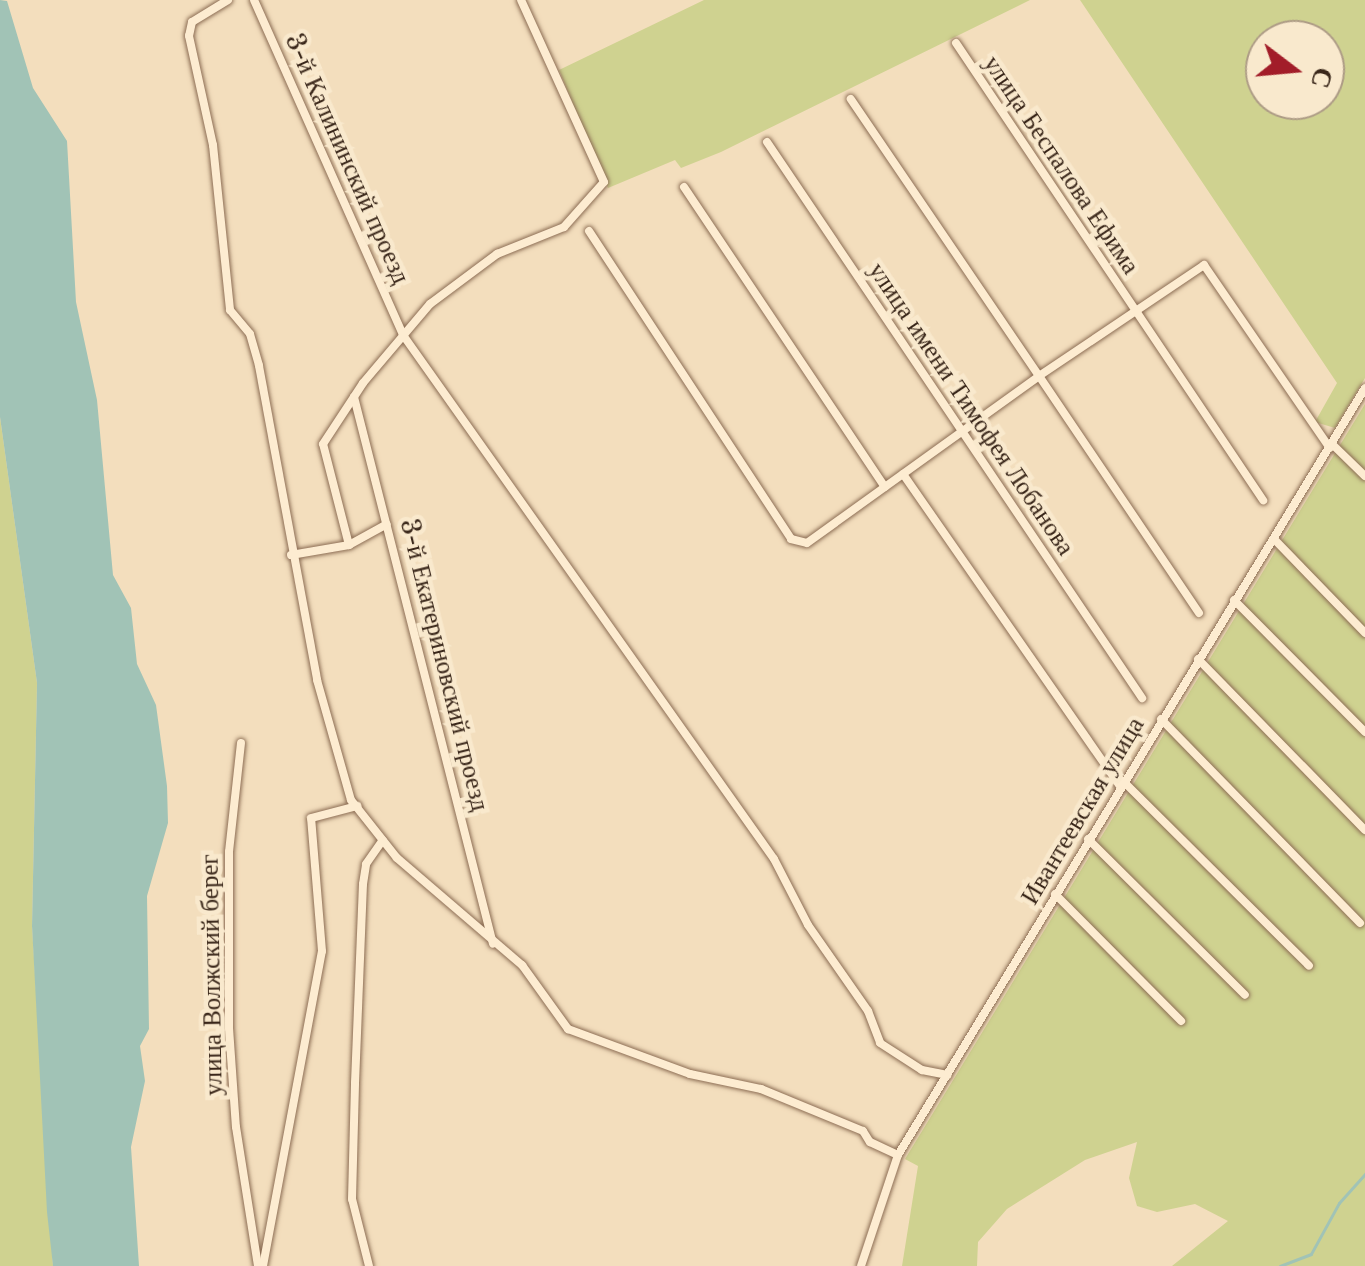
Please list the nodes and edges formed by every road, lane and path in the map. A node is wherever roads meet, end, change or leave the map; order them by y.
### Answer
1 (228, 0) edge
2 (254, 0) edge
3 (521, 0) edge
4 (956, 43) dead end
5 (851, 99) dead end
6 (766, 142) dead end
7 (684, 187) dead end
8 (589, 231) dead end
9 (1134, 308) junction
10 (404, 335) junction
11 (1039, 376) junction
12 (1365, 388) edge
13 (354, 397) junction
14 (962, 430) junction
15 (1331, 446) junction
16 (904, 474) junction
17 (1365, 476) edge
18 (885, 487) junction
19 (1263, 500) dead end
20 (387, 524) junction
21 (1274, 539) junction
22 (349, 545) junction
23 (291, 556) junction
24 (1234, 600) junction
25 (1199, 613) dead end
26 (1365, 633) edge
27 (1198, 659) junction
28 (1142, 698) dead end
29 (1161, 719) junction
30 (1365, 732) edge
31 (240, 743) dead end
32 (1122, 784) junction
33 (357, 806) junction
34 (1365, 830) edge
35 (1088, 839) junction
36 (383, 840) junction
37 (1056, 894) junction
38 (1360, 923) dead end
39 (493, 944) junction
40 (1309, 966) dead end
41 (1245, 995) dead end
42 (1181, 1021) dead end
43 (948, 1075) junction
44 (898, 1156) junction
45 (260, 1266) edge
46 (368, 1266) edge
47 (861, 1266) edge

1 - 23 street
2 - 10 street, 3-й Калининский проезд
3 - 10 street
4 - 9 street, улица Беспалова Ефима
5 - 11 street
6 - 14 street, улица имени Тимофея Лобанова
7 - 18 street
8 - 18 street
9 - 11 street
9 - 15 street
9 - 19 street, улица Беспалова Ефима
10 - 13 street
10 - 43 street, 3-й Калининский проезд
11 - 14 street
11 - 25 street
12 - 15 street, Ивантеевская улица
13 - 20 street, 3-й Екатериновский проезд
13 - 22 street
14 - 16 street
14 - 28 street, улица имени Тимофея Лобанова
15 - 17 street
15 - 21 street, Ивантеевская улица
16 - 18 street
16 - 32 street
20 - 22 street
20 - 39 street, 3-й Екатериновский проезд
21 - 24 street, Ивантеевская улица
21 - 26 street
22 - 23 street
23 - 33 street
24 - 27 street, Ивантеевская улица
24 - 30 street
27 - 29 street, Ивантеевская улица
27 - 34 street
29 - 32 street, Ивантеевская улица
29 - 38 street
31 - 45 street, улица Волжский берег
32 - 35 street, Ивантеевская улица
32 - 40 street
33 - 36 street
33 - 45 street
35 - 37 street, Ивантеевская улица
35 - 41 street
36 - 39 street
36 - 46 street
37 - 42 street
37 - 43 street, Ивантеевская улица
39 - 44 street
43 - 44 street, Ивантеевская улица
44 - 47 street, Ивантеевская улица

